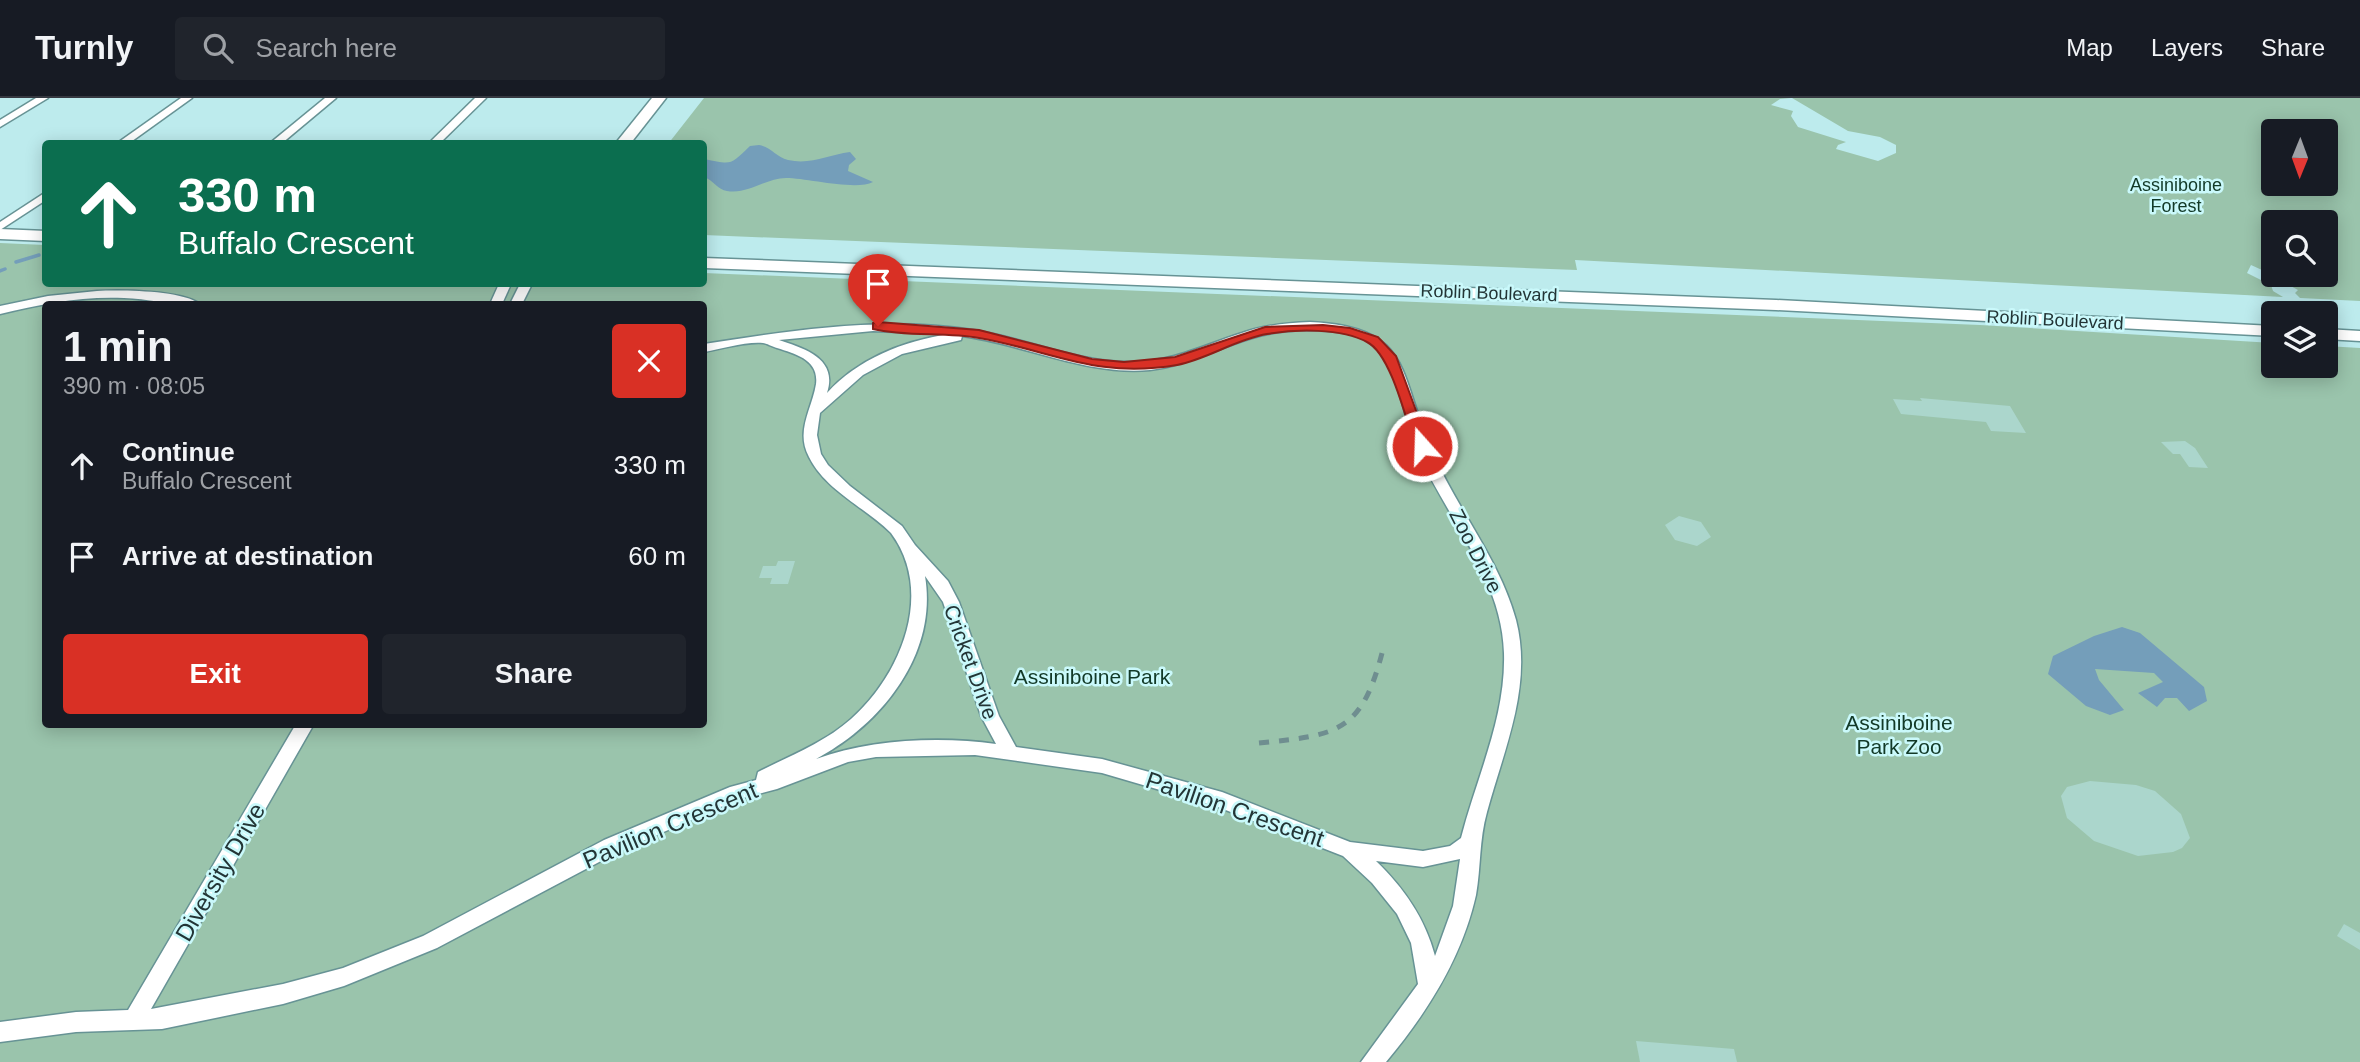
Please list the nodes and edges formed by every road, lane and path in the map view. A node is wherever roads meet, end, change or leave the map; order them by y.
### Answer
1 (43, 98) edge
2 (187, 98) edge
3 (331, 98) edge
4 (481, 98) edge
5 (659, 98) edge
6 (0, 124) edge
7 (127, 140) edge
8 (279, 140) edge
9 (437, 140) edge
10 (625, 140) edge
11 (42, 198) edge
12 (42, 225) edge
13 (1, 227) edge
14 (42, 235) edge
15 (707, 253) edge
16 (707, 263) edge
17 (42, 301) edge
18 (42, 301) edge
19 (178, 301) edge
20 (0, 310) edge
21 (2261, 320) edge
22 (2338, 324) edge
23 (2360, 325) edge
24 (2261, 330) edge
25 (2338, 335) edge
26 (987, 336) junction
27 (2360, 336) edge
28 (761, 339) junction
29 (707, 348) edge
30 (816, 410) junction
31 (905, 542) junction
32 (303, 728) edge
33 (1009, 751) junction
34 (736, 792) junction
35 (1470, 842) junction
36 (1349, 850) junction
37 (1428, 982) junction
38 (134, 1019) junction
39 (0, 1032) edge
40 (1373, 1062) edge

1 - 6 street
2 - 7 street
3 - 8 street
4 - 9 street
5 - 10 main road
11 - 13 street
12 - 13 main road
13 - 14 main road
15 - 21 main road, Roblin Boulevard
16 - 24 main road, Roblin Boulevard
17 - 19 street
18 - 20 street
22 - 23 main road
25 - 27 main road
26 - 28 street
26 - 30 street
26 - 35 street, Zoo Drive
28 - 29 street
28 - 30 street, Cricket Drive
30 - 31 street, Cricket Drive
31 - 33 street, Cricket Drive
31 - 34 street, Cricket Drive
32 - 38 street, Diversity Drive
33 - 34 street, Pavilion Crescent
33 - 36 street, Pavilion Crescent
34 - 38 street, Pavilion Crescent
35 - 36 street, Pavilion Crescent
35 - 37 street, Zoo Drive
36 - 37 street, Pavilion Crescent
37 - 40 street, Zoo Drive
38 - 39 street, Pavilion Crescent

